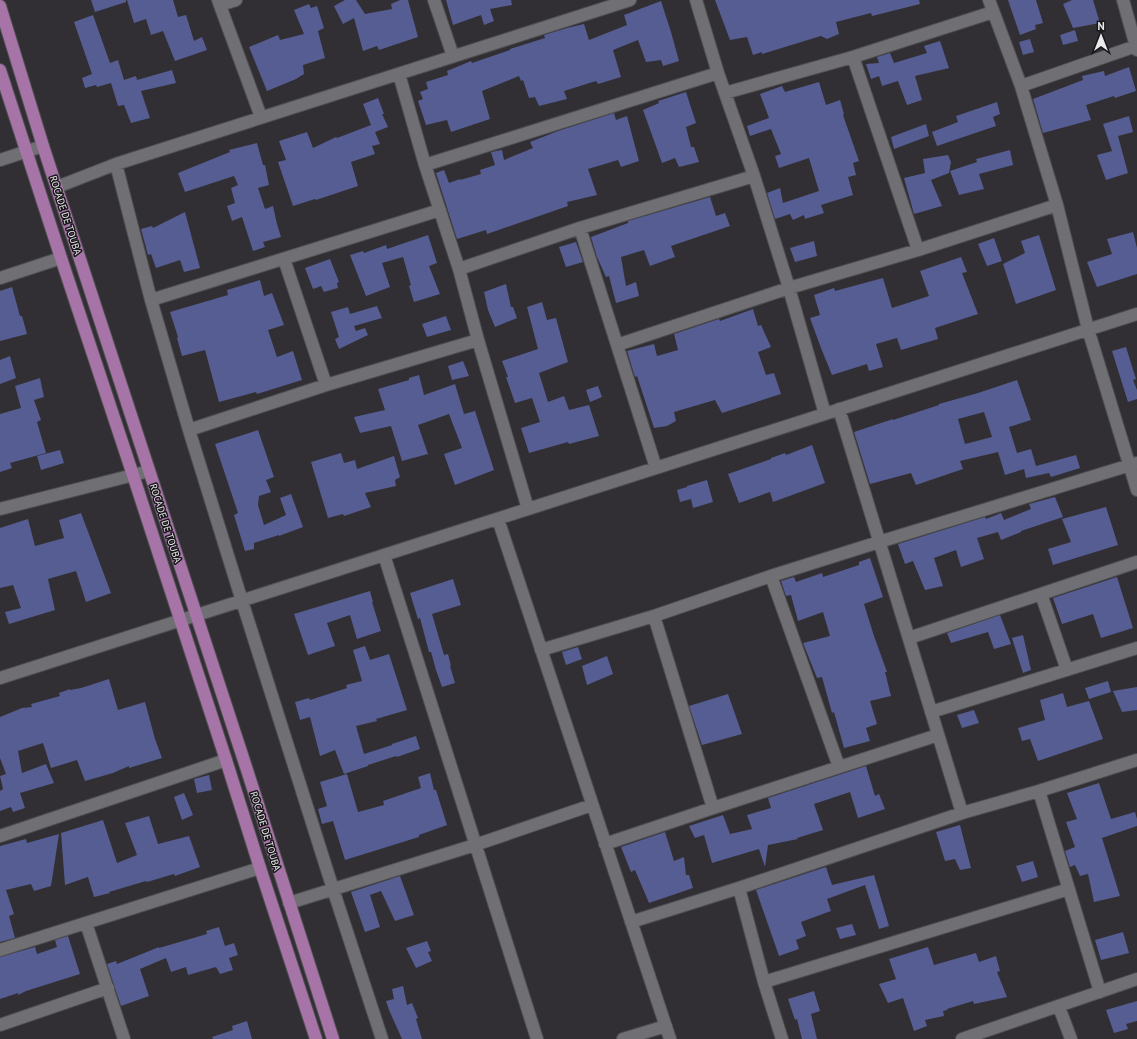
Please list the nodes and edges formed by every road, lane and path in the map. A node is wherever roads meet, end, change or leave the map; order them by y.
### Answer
1 (236, 0) edge
2 (434, 0) edge
3 (630, 0) edge
4 (696, 0) edge
5 (1123, 0) edge
6 (219, 2) edge
7 (0, 6) edge
8 (991, 6) edge
9 (1136, 48) edge
10 (453, 56) junction
11 (853, 57) junction
12 (0, 70) edge
13 (718, 73) junction
14 (399, 74) junction
15 (1020, 86) junction
16 (726, 93) junction
17 (261, 117) junction
18 (43, 146) junction
19 (27, 152) junction
20 (0, 160) edge
21 (116, 164) junction
22 (425, 165) junction
23 (754, 176) junction
24 (57, 187) junction
25 (1057, 205) junction
26 (440, 210) junction
27 (580, 228) junction
28 (918, 250) junction
29 (61, 258) junction
30 (284, 259) junction
31 (459, 269) junction
32 (0, 278) edge
33 (789, 288) junction
34 (151, 300) junction
35 (1137, 314) edge
36 (1088, 330) junction
37 (478, 340) junction
38 (617, 345) junction
39 (326, 385) junction
40 (839, 409) junction
41 (825, 414) junction
42 (189, 430) junction
43 (1134, 464) edge
44 (656, 468) junction
45 (149, 471) junction
46 (133, 475) junction
47 (1137, 490) edge
48 (0, 509) edge
49 (528, 509) junction
50 (498, 519) junction
51 (879, 542) junction
52 (384, 555) junction
53 (1137, 562) edge
54 (771, 576) junction
55 (1041, 594) junction
56 (242, 601) junction
57 (196, 616) junction
58 (654, 616) junction
59 (181, 620) junction
60 (909, 638) junction
61 (1137, 648) edge
62 (541, 650) junction
63 (1067, 670) junction
64 (0, 678) edge
65 (931, 712) junction
66 (938, 735) junction
67 (226, 760) junction
68 (1137, 760) edge
69 (839, 767) junction
70 (1039, 791) junction
71 (592, 805) junction
72 (713, 808) junction
73 (962, 813) junction
74 (0, 836) edge
75 (476, 844) junction
76 (605, 844) junction
77 (260, 868) junction
78 (739, 888) junction
79 (333, 889) junction
80 (1069, 889) junction
81 (289, 903) junction
82 (631, 922) junction
83 (86, 923) junction
84 (0, 950) edge
85 (1137, 979) edge
86 (764, 982) junction
87 (108, 988) junction
88 (1100, 992) junction
89 (1059, 1007) junction
90 (0, 1025) edge
91 (666, 1026) junction
92 (124, 1039) edge
93 (316, 1039) edge
94 (333, 1039) edge
95 (382, 1039) edge
96 (537, 1039) edge
97 (623, 1039) edge
98 (670, 1039) edge
99 (782, 1039) edge
100 (962, 1039) edge
101 (1071, 1039) edge

1 - 6 street
2 - 10 street
3 - 10 street
4 - 13 street
5 - 9 street
6 - 17 street
7 - 18 main road, ROCADE DE TOUBA
8 - 11 street
8 - 15 street
9 - 15 street
10 - 14 street
11 - 16 street
11 - 28 street
12 - 19 main road, ROCADE DE TOUBA
13 - 16 street
13 - 22 street
14 - 17 street
14 - 22 street
15 - 25 street
16 - 23 street
17 - 21 street
18 - 19 street
18 - 24 main road, ROCADE DE TOUBA
19 - 20 street
19 - 29 main road, ROCADE DE TOUBA
21 - 24 street
21 - 34 street
22 - 26 street
23 - 27 street
23 - 33 street
24 - 45 main road, ROCADE DE TOUBA
25 - 28 street
25 - 36 street
26 - 30 street
26 - 31 street
27 - 31 street
27 - 38 street
28 - 33 street
29 - 32 street
29 - 46 main road, ROCADE DE TOUBA
30 - 34 street
30 - 39 street
31 - 37 street
33 - 38 street
33 - 41 street
34 - 42 street
35 - 36 street
36 - 40 street
36 - 43 street
37 - 39 street
37 - 49 street
38 - 44 street
39 - 42 street
40 - 41 street
40 - 51 street
41 - 44 street
42 - 56 street
43 - 47 street
43 - 51 street
44 - 49 street
45 - 46 street
45 - 57 main road, ROCADE DE TOUBA
46 - 48 street
46 - 59 main road, ROCADE DE TOUBA
49 - 50 street
50 - 52 street
50 - 62 street
51 - 54 street
51 - 60 street
52 - 56 street
52 - 75 street
53 - 55 street
54 - 58 street
54 - 69 street
55 - 60 street
55 - 63 street
56 - 57 street
56 - 79 street
57 - 59 street
57 - 81 main road, ROCADE DE TOUBA
58 - 62 street
58 - 72 street
59 - 64 street
59 - 67 main road, ROCADE DE TOUBA
60 - 65 street
61 - 63 street
62 - 71 street
63 - 65 street
65 - 66 street
66 - 69 street
66 - 73 street
67 - 74 street
67 - 77 main road, ROCADE DE TOUBA
68 - 70 street
69 - 72 street
70 - 73 street
70 - 80 street
71 - 75 street
71 - 76 street
72 - 76 street
73 - 78 street
75 - 79 street
75 - 96 street
76 - 82 street
77 - 83 street
77 - 93 main road, ROCADE DE TOUBA
78 - 82 street
78 - 86 street
79 - 81 street
79 - 95 street
80 - 86 street
80 - 88 street
81 - 94 main road, ROCADE DE TOUBA
82 - 91 street
83 - 84 street
83 - 87 street
85 - 88 street
86 - 99 street
87 - 90 street
87 - 92 street
88 - 89 street
89 - 100 street
89 - 101 street
91 - 97 street
91 - 98 street

